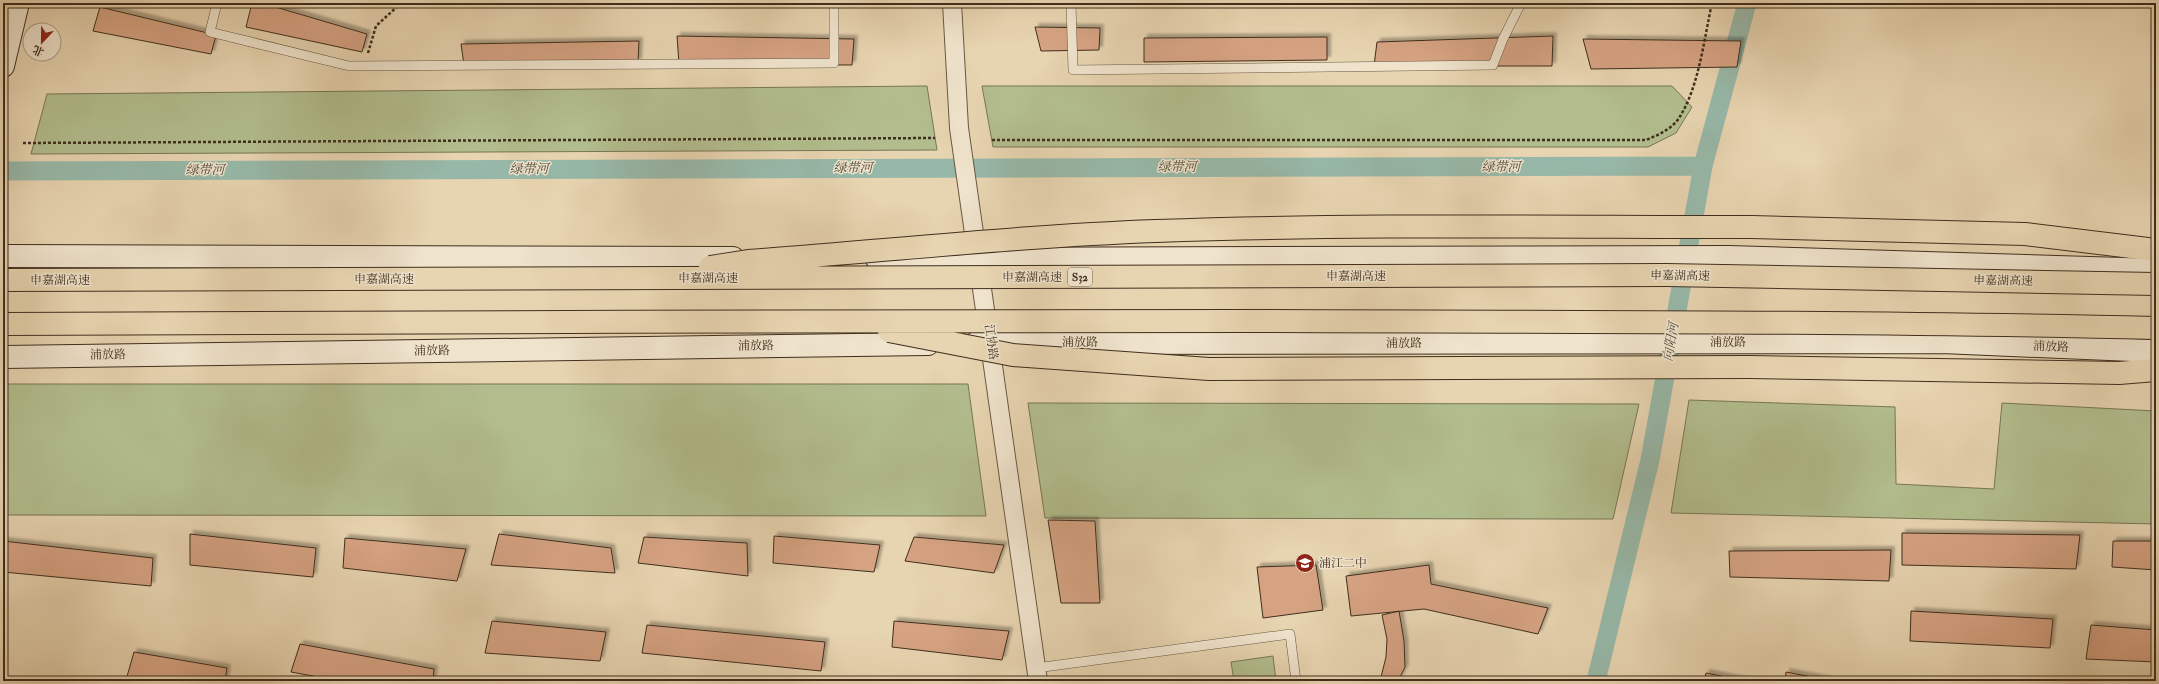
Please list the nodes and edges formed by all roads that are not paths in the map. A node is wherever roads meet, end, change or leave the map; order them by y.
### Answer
1 (18, 3) edge
2 (217, 3) edge
3 (834, 3) edge
4 (952, 3) edge
5 (1071, 3) edge
6 (1521, 3) edge
7 (3, 66) edge
8 (2156, 250) edge
9 (3, 256) edge
10 (978, 259) junction
11 (2156, 270) edge
12 (627, 278) junction
13 (3, 280) edge
14 (2156, 284) edge
15 (839, 321) junction
16 (3, 324) edge
17 (2156, 328) edge
18 (991, 343) junction
19 (2156, 350) edge
20 (3, 357) edge
21 (2156, 370) edge
22 (1037, 674) edge
23 (1296, 681) edge

1 - 7 main road
2 - 3 lane
4 - 10 street, 江协路
5 - 6 lane
8 - 12 highway, bridge
9 - 10 main road
10 - 11 main road
10 - 18 street, 江协路
12 - 13 highway, 申嘉湖高速 / S32, bridge
12 - 14 highway, 申嘉湖高速 / S32, bridge
15 - 16 highway, bridge
15 - 17 highway, bridge
15 - 21 highway, bridge
18 - 19 main road, 浦放路
18 - 20 main road, 浦放路
18 - 22 street, 江协路
22 - 23 lane

